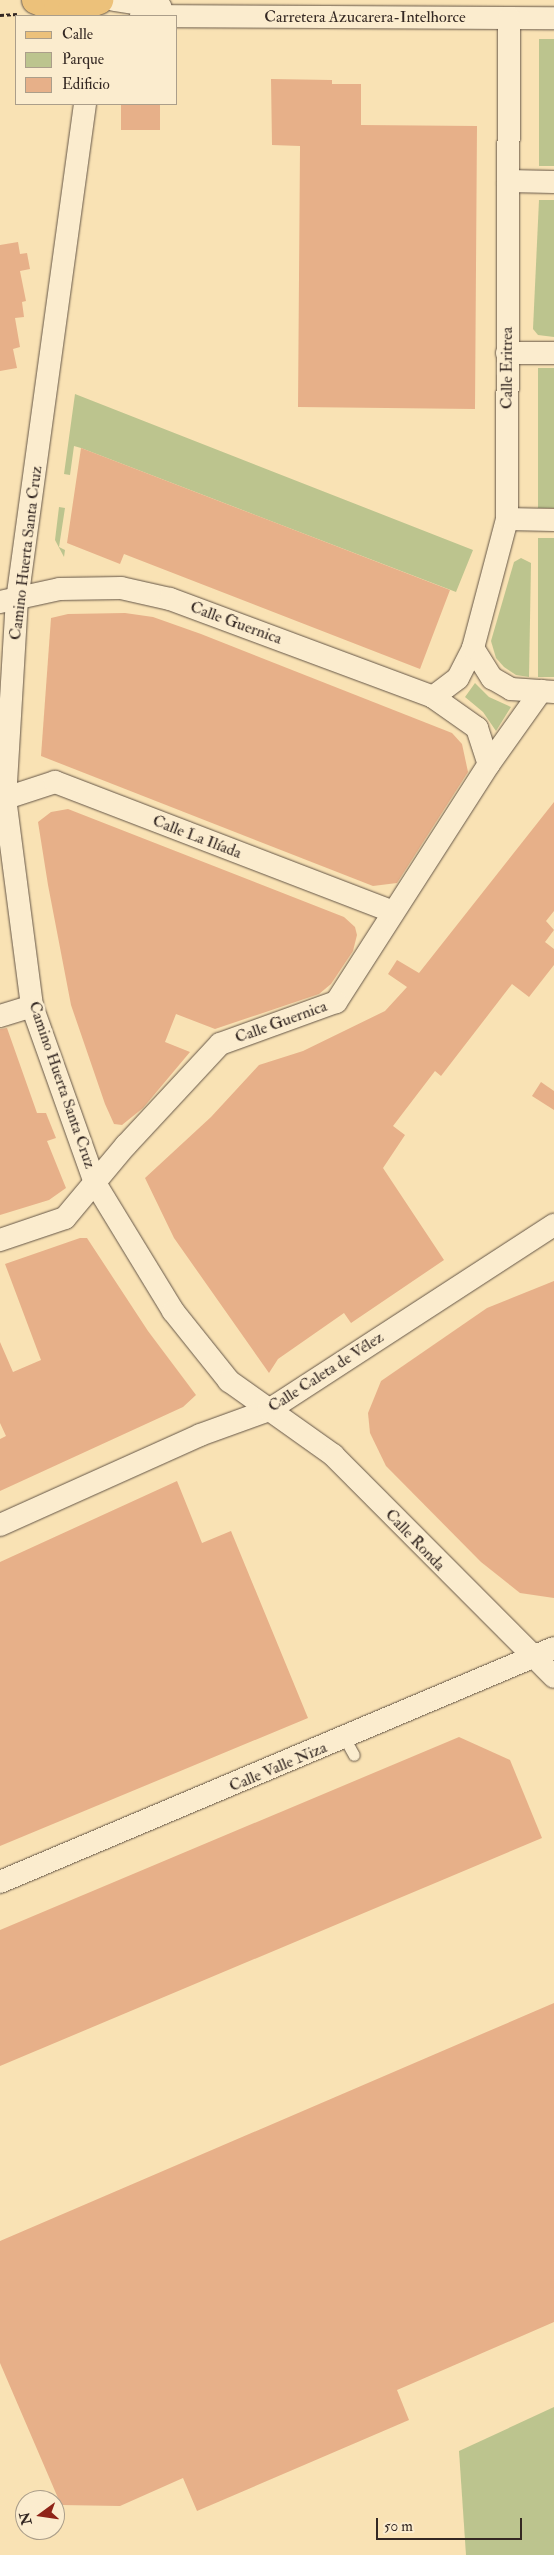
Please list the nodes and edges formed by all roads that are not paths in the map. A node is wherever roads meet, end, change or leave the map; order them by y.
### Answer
1 (36, 0) edge
2 (99, 0) edge
3 (114, 0) edge
4 (97, 15) edge
5 (174, 15) edge
6 (178, 16) edge
7 (509, 18) junction
8 (554, 18) edge
9 (85, 105) edge
10 (508, 181) junction
11 (554, 182) edge
12 (507, 353) junction
13 (554, 353) edge
14 (507, 519) junction
15 (554, 520) edge
16 (9, 600) edge
17 (473, 648) junction
18 (548, 692) edge
19 (433, 697) junction
20 (489, 764) junction
21 (2, 799) edge
22 (393, 912) junction
23 (32, 1006) junction
24 (0, 1016) edge
25 (96, 1183) junction
26 (554, 1224) edge
27 (0, 1240) edge
28 (270, 1410) junction
29 (0, 1525) edge
30 (554, 1648) edge
31 (532, 1657) junction
32 (554, 1678) edge
33 (0, 1882) edge

1 - 2 main road
2 - 4 street
3 - 5 street, Carretera Azucarera-Intelhorce
6 - 7 street, Carretera Azucarera-Intelhorce
7 - 8 street, Carretera Azucarera-Intelhorce
7 - 10 street, Calle Eritrea
9 - 16 street, Camino Huerta Santa Cruz
10 - 11 street
10 - 12 street, Calle Eritrea
12 - 13 street
12 - 14 street, Calle Eritrea
14 - 15 street
14 - 17 street, Calle Eritrea
16 - 19 street, Calle Guernica
16 - 21 street, Camino Huerta Santa Cruz
17 - 18 street
17 - 19 street, Calle Eritrea
18 - 20 street, Calle Guernica
19 - 20 street, Calle Guernica
20 - 22 street, Calle Guernica
21 - 22 street, Calle La Ilíada
21 - 23 street, Camino Huerta Santa Cruz
22 - 25 street, Calle Guernica
23 - 24 street
23 - 25 street, Camino Huerta Santa Cruz
25 - 27 street, Calle Guernica
25 - 28 street, Camino Huerta Santa Cruz
26 - 28 street, Calle Caleta de Vélez
28 - 29 street, Calle Caleta de Vélez
28 - 31 street, Calle Ronda
30 - 31 street, Calle Valle Niza
31 - 32 street, Calle Ronda
31 - 33 street, Calle Valle Niza

